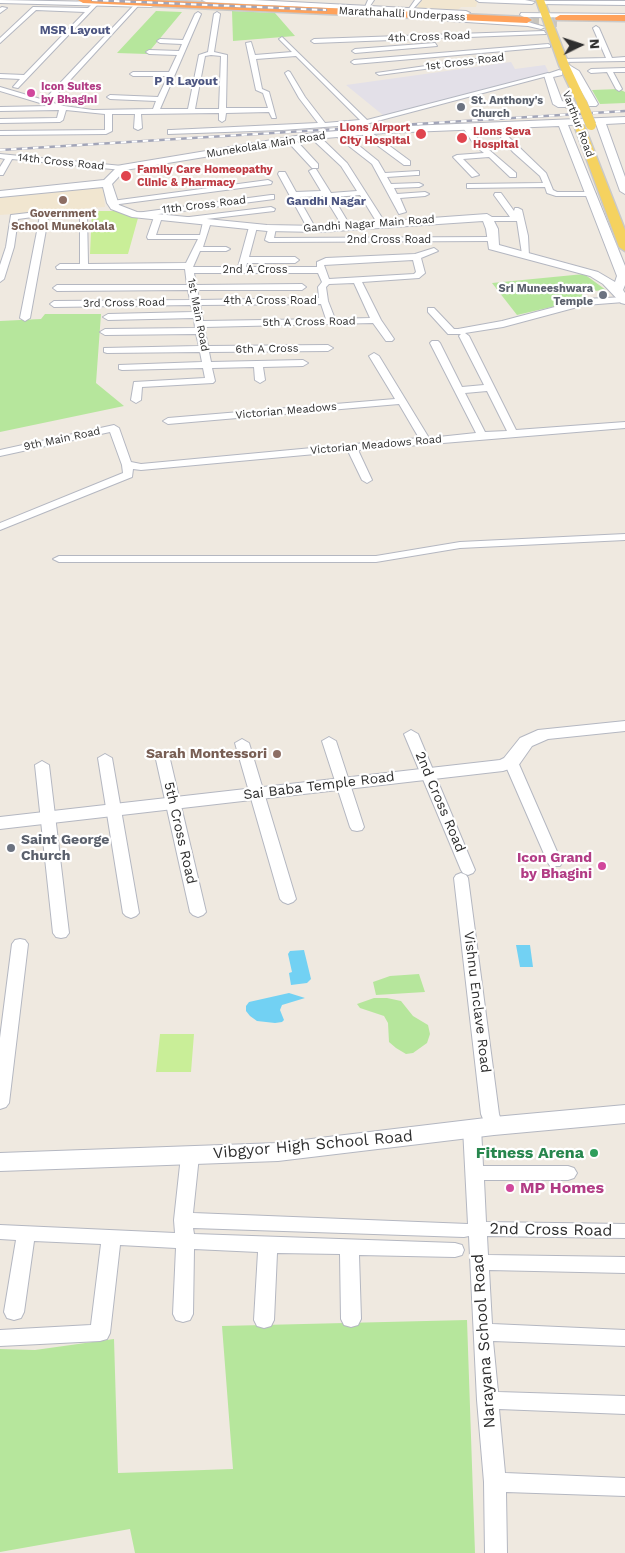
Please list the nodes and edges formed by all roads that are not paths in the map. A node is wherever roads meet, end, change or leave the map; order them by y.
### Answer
1 (83, 0) edge
2 (148, 0) edge
3 (418, 0) edge
4 (479, 0) edge
5 (536, 1) edge
6 (370, 3) edge
7 (625, 3) edge
8 (131, 4) junction
9 (1, 6) edge
10 (213, 6) edge
11 (92, 7) junction
12 (410, 9) junction
13 (198, 14) dead end
14 (541, 15) junction
15 (525, 19) junction
16 (625, 19) edge
17 (592, 28) joint
18 (605, 28) dead end
19 (554, 31) junction
20 (282, 39) dead end
21 (314, 41) dead end
22 (0, 42) edge
23 (249, 42) dead end
24 (481, 43) dead end
25 (158, 44) dead end
26 (442, 45) dead end
27 (182, 50) junction
28 (355, 51) dead end
29 (211, 53) junction
30 (297, 54) junction
31 (536, 55) dead end
32 (148, 56) dead end
33 (252, 57) junction
34 (490, 59) dead end
35 (625, 59) edge
36 (583, 60) junction
37 (610, 60) junction
38 (304, 61) junction
39 (289, 62) dead end
40 (354, 62) dead end
41 (140, 66) dead end
42 (175, 67) junction
43 (609, 70) junction
44 (625, 70) edge
45 (592, 71) joint
46 (557, 72) junction
47 (288, 73) dead end
48 (380, 73) dead end
49 (172, 74) junction
50 (0, 76) edge
51 (25, 77) junction
52 (132, 78) joint
53 (168, 82) junction
54 (16, 86) dead end
55 (0, 89) edge
56 (619, 89) dead end
57 (121, 90) dead end
58 (164, 91) junction
59 (110, 97) dead end
60 (28, 98) junction
61 (0, 99) edge
62 (161, 99) junction
63 (45, 103) junction
64 (576, 104) junction
65 (103, 106) dead end
66 (63, 108) junction
67 (0, 109) edge
68 (156, 110) junction
69 (109, 112) junction
70 (138, 112) junction
71 (191, 112) junction
72 (222, 112) junction
73 (272, 114) junction
74 (243, 118) dead end
75 (625, 120) edge
76 (0, 121) edge
77 (562, 122) junction
78 (590, 123) junction
79 (221, 125) dead end
80 (323, 125) junction
81 (494, 125) junction
82 (466, 126) junction
83 (365, 127) junction
84 (138, 128) dead end
85 (279, 128) junction
86 (62, 132) junction
87 (171, 132) dead end
88 (0, 133) edge
89 (26, 133) junction
90 (339, 134) junction
91 (314, 136) junction
92 (292, 140) junction
93 (61, 141) dead end
94 (23, 144) dead end
95 (490, 155) junction
96 (0, 156) edge
97 (10, 157) junction
98 (383, 164) junction
99 (122, 168) junction
100 (0, 173) edge
101 (416, 173) dead end
102 (282, 174) dead end
103 (383, 175) junction
104 (475, 175) dead end
105 (513, 175) dead end
106 (623, 179) edge
107 (268, 182) dead end
108 (107, 183) junction
109 (419, 185) dead end
110 (548, 185) junction
111 (389, 186) junction
112 (470, 186) dead end
113 (625, 191) edge
114 (0, 194) edge
115 (328, 194) junction
116 (362, 194) junction
117 (425, 194) dead end
118 (592, 194) junction
119 (293, 195) junction
120 (498, 195) dead end
121 (395, 196) junction
122 (271, 197) dead end
123 (112, 203) junction
124 (518, 210) dead end
125 (402, 212) dead end
126 (45, 213) junction
127 (56, 213) dead end
128 (71, 213) dead end
129 (625, 214) edge
130 (136, 215) junction
131 (158, 217) junction
132 (489, 219) junction
133 (181, 220) junction
134 (270, 221) junction
135 (207, 222) junction
136 (382, 224) junction
137 (253, 227) junction
138 (347, 227) junction
139 (312, 229) junction
140 (203, 238) junction
141 (492, 243) junction
142 (0, 247) edge
143 (10, 247) junction
144 (446, 248) dead end
145 (625, 248) edge
146 (197, 249) junction
147 (226, 249) dead end
148 (434, 251) dead end
149 (526, 254) junction
150 (416, 258) junction
151 (244, 260) junction
152 (295, 260) dead end
153 (85, 267) junction
154 (60, 268) dead end
155 (189, 268) junction
156 (241, 270) junction
157 (322, 270) junction
158 (0, 279) edge
159 (358, 280) junction
160 (327, 282) junction
161 (191, 286) junction
162 (302, 287) dead end
163 (57, 288) dead end
164 (623, 295) edge
165 (193, 301) junction
166 (324, 301) junction
167 (54, 304) dead end
168 (431, 310) dead end
169 (108, 317) dead end
170 (25, 318) dead end
171 (376, 320) junction
172 (332, 322) junction
173 (199, 323) junction
174 (105, 332) dead end
175 (464, 336) dead end
176 (389, 338) dead end
177 (435, 343) dead end
178 (328, 348) dead end
179 (107, 350) dead end
180 (205, 350) junction
181 (374, 356) dead end
182 (303, 363) dead end
183 (258, 364) junction
184 (207, 365) junction
185 (122, 367) dead end
186 (260, 380) dead end
187 (490, 388) junction
188 (459, 390) junction
189 (136, 400) dead end
190 (403, 401) junction
191 (168, 421) dead end
192 (625, 425) edge
193 (513, 433) junction
194 (482, 436) junction
195 (426, 441) junction
196 (351, 447) junction
197 (0, 453) edge
198 (128, 465) junction
199 (367, 480) dead end
200 (0, 527) edge
201 (625, 537) edge
202 (59, 559) dead end
203 (625, 726) edge
204 (411, 734) dead end
205 (328, 741) dead end
206 (242, 743) dead end
207 (162, 755) dead end
208 (106, 758) dead end
209 (511, 762) junction
210 (42, 765) dead end
211 (428, 773) junction
212 (342, 782) junction
213 (256, 794) junction
214 (174, 804) junction
215 (113, 811) junction
216 (47, 818) junction
217 (0, 823) edge
218 (357, 827) dead end
219 (555, 863) dead end
220 (464, 874) joint
221 (288, 899) dead end
222 (198, 912) dead end
223 (131, 913) dead end
224 (61, 933) dead end
225 (20, 944) dead end
226 (0, 1102) edge
227 (625, 1114) edge
228 (483, 1127) junction
229 (190, 1156) junction
230 (0, 1162) edge
231 (474, 1173) junction
232 (568, 1173) dead end
233 (182, 1220) junction
234 (470, 1230) junction
235 (625, 1231) edge
236 (0, 1232) edge
237 (26, 1234) junction
238 (111, 1239) junction
239 (185, 1242) junction
240 (268, 1245) junction
241 (349, 1247) junction
242 (456, 1250) dead end
243 (479, 1262) junction
244 (625, 1265) edge
245 (14, 1312) dead end
246 (183, 1314) dead end
247 (351, 1319) dead end
248 (264, 1320) dead end
249 (482, 1332) junction
250 (0, 1338) edge
251 (625, 1338) edge
252 (488, 1400) junction
253 (625, 1405) edge
254 (495, 1482) junction
255 (625, 1487) edge
256 (496, 1553) edge

1 - 8 highway
2 - 10 highway
3 - 12 street
4 - 5 street
5 - 7 street
5 - 14 main road, Varthur Road
6 - 10 street
6 - 12 street
8 - 10 highway
8 - 11 street
8 - 63 street
9 - 11 street
10 - 15 highway, Marathahalli Underpass
10 - 29 street
11 - 22 street
11 - 51 street
12 - 15 street
13 - 27 street
14 - 15 street
14 - 19 main road, Varthur Road
14 - 19 street
15 - 19 street
16 - 19 highway
17 - 18 street
17 - 37 street
19 - 21 street, 4th Cross Road
19 - 24 street
19 - 31 street
19 - 40 street
19 - 46 main road, Varthur Road
19 - 46 main road, Varthur Road
20 - 30 street
23 - 33 street
25 - 27 street
26 - 28 street
27 - 32 street
27 - 42 street
29 - 71 street
29 - 72 street
30 - 33 street
30 - 38 street
33 - 73 street
34 - 48 street, 1st Cross Road
35 - 37 street
36 - 37 street
36 - 45 street
36 - 46 street
38 - 39 street
38 - 83 street
41 - 42 street
42 - 49 street
43 - 44 street
43 - 45 street
43 - 56 street
46 - 64 main road, Varthur Road
46 - 64 street
46 - 83 street
47 - 80 street
49 - 52 street
49 - 53 street
50 - 51 street
51 - 54 street
52 - 53 street
53 - 58 street
55 - 60 street
57 - 58 street
58 - 62 street
59 - 62 street
60 - 61 street
60 - 63 street
62 - 68 street
63 - 66 street
64 - 78 main road, Varthur Road
65 - 68 street
66 - 67 street
66 - 69 street
66 - 76 street
68 - 70 street
68 - 71 street
69 - 70 street
69 - 86 street
70 - 84 street
71 - 72 street
72 - 73 street
72 - 79 street
73 - 74 street
73 - 85 street
75 - 78 street, Munekolala Main Road
77 - 78 street, Munekolala Main Road
77 - 81 street, Munekolala Main Road
77 - 118 street
78 - 106 street
78 - 129 main road, Varthur Road
78 - 145 main road, Varthur Road
80 - 83 street
80 - 85 street
81 - 82 street, Munekolala Main Road
81 - 110 street
82 - 83 street, Munekolala Main Road
82 - 95 street
83 - 90 street, Munekolala Main Road
83 - 98 street
85 - 87 street
86 - 89 street
86 - 93 street
88 - 89 street
89 - 94 street
90 - 91 street, Munekolala Main Road
90 - 98 street
91 - 92 street, Munekolala Main Road
91 - 116 street
92 - 99 street, Munekolala Main Road
92 - 115 street
95 - 104 street
95 - 105 street
96 - 97 street, 14th Cross Road
97 - 99 street, 14th Cross Road
97 - 100 street
98 - 103 street
99 - 108 street
101 - 103 street
102 - 119 street
103 - 111 street
106 - 113 street
107 - 123 street
108 - 114 street
108 - 123 street
109 - 111 street
110 - 112 street
110 - 118 street
111 - 121 street
115 - 116 street
115 - 119 street
115 - 138 street
116 - 136 street
117 - 121 street
118 - 164 street
119 - 139 street
120 - 132 street
121 - 125 street
122 - 130 street, 11th Cross Road
123 - 130 street, Gandhi Nagar Main Road
124 - 149 street
126 - 127 street
126 - 143 street
126 - 170 street
128 - 153 street
130 - 131 street, Gandhi Nagar Main Road
131 - 133 street, Gandhi Nagar Main Road
131 - 140 street
132 - 136 street, Gandhi Nagar Main Road
132 - 141 street
133 - 134 street
133 - 135 street, Gandhi Nagar Main Road
134 - 137 street, Gandhi Nagar Main Road
134 - 139 street, Gandhi Nagar Main Road
134 - 141 street, 2nd Cross Road
135 - 137 street, Gandhi Nagar Main Road
135 - 140 street, 1st Main Road
136 - 138 street, Gandhi Nagar Main Road
137 - 151 street
138 - 139 street, Gandhi Nagar Main Road
140 - 146 street, 1st Main Road
141 - 144 street
141 - 149 street
142 - 143 street
143 - 158 street
146 - 147 street
146 - 155 street, 1st Main Road
148 - 150 street
149 - 164 street
150 - 157 street
150 - 159 street
151 - 152 street
151 - 156 street
153 - 154 street
153 - 155 street
155 - 156 street, 2nd A Cross
155 - 161 street, 1st Main Road
156 - 157 street, 2nd A Cross
157 - 160 street
159 - 160 street
159 - 171 street, 5th A Cross Road
160 - 166 street
161 - 162 street
161 - 163 street
161 - 165 street, 1st Main Road
164 - 168 street
165 - 166 street, 4th A Cross Road
165 - 167 street, 3rd Cross Road
165 - 173 street, 1st Main Road
166 - 172 street, 4th A Cross Road
169 - 173 street
171 - 172 street, 5th A Cross Road
171 - 176 street
172 - 173 street, 5th A Cross Road
173 - 174 street
173 - 180 street, 1st Main Road
175 - 187 street
177 - 188 street
178 - 180 street, 6th A Cross
179 - 180 street, 6th A Cross
180 - 184 street, 1st Main Road
181 - 190 street
182 - 183 street
183 - 184 street
183 - 186 street
184 - 185 street
184 - 189 street, 1st Main Road
187 - 188 street
187 - 193 street
188 - 194 street
190 - 191 street, Victorian Meadows
190 - 195 street
192 - 193 street, Victorian Meadows Road
193 - 194 street, Victorian Meadows Road
194 - 195 street, Victorian Meadows Road
195 - 196 street, Victorian Meadows Road
196 - 198 street, Victorian Meadows Road
196 - 199 street
197 - 198 street, 9th Main Road
198 - 200 street
201 - 202 street
203 - 209 street
204 - 211 street, 2nd Cross Road
205 - 212 street
206 - 213 street
207 - 214 street, 5th Cross Road
208 - 215 street
209 - 211 street, Sai Baba Temple Road
209 - 219 street
210 - 216 street
211 - 212 street, Sai Baba Temple Road
211 - 220 street, 2nd Cross Road
212 - 213 street, Sai Baba Temple Road
212 - 218 street
213 - 214 street, Sai Baba Temple Road
213 - 221 street
214 - 215 street, Sai Baba Temple Road
214 - 222 street, 5th Cross Road
215 - 216 street, Sai Baba Temple Road
215 - 223 street
216 - 217 street, Sai Baba Temple Road
216 - 224 street
220 - 228 street, Vishnu Enclave Road
225 - 226 street
227 - 228 street, Vibgyor High School Road
228 - 229 street, Vibgyor High School Road
228 - 231 street, Narayana School Road
229 - 230 street, Vibgyor High School Road
229 - 233 street
231 - 232 street
231 - 234 street, Narayana School Road
233 - 234 street, 2nd Cross Road
233 - 239 street
234 - 235 street, 2nd Cross Road
234 - 243 street, Narayana School Road
236 - 237 street
237 - 238 street
237 - 245 street
238 - 239 street
238 - 250 street
239 - 240 street
239 - 246 street
240 - 241 street
240 - 248 street
241 - 242 street
241 - 247 street
243 - 244 street
243 - 249 street, Narayana School Road
249 - 251 street
249 - 252 street, Narayana School Road
252 - 253 street
252 - 254 street, Narayana School Road
254 - 255 street
254 - 256 street, Narayana School Road

